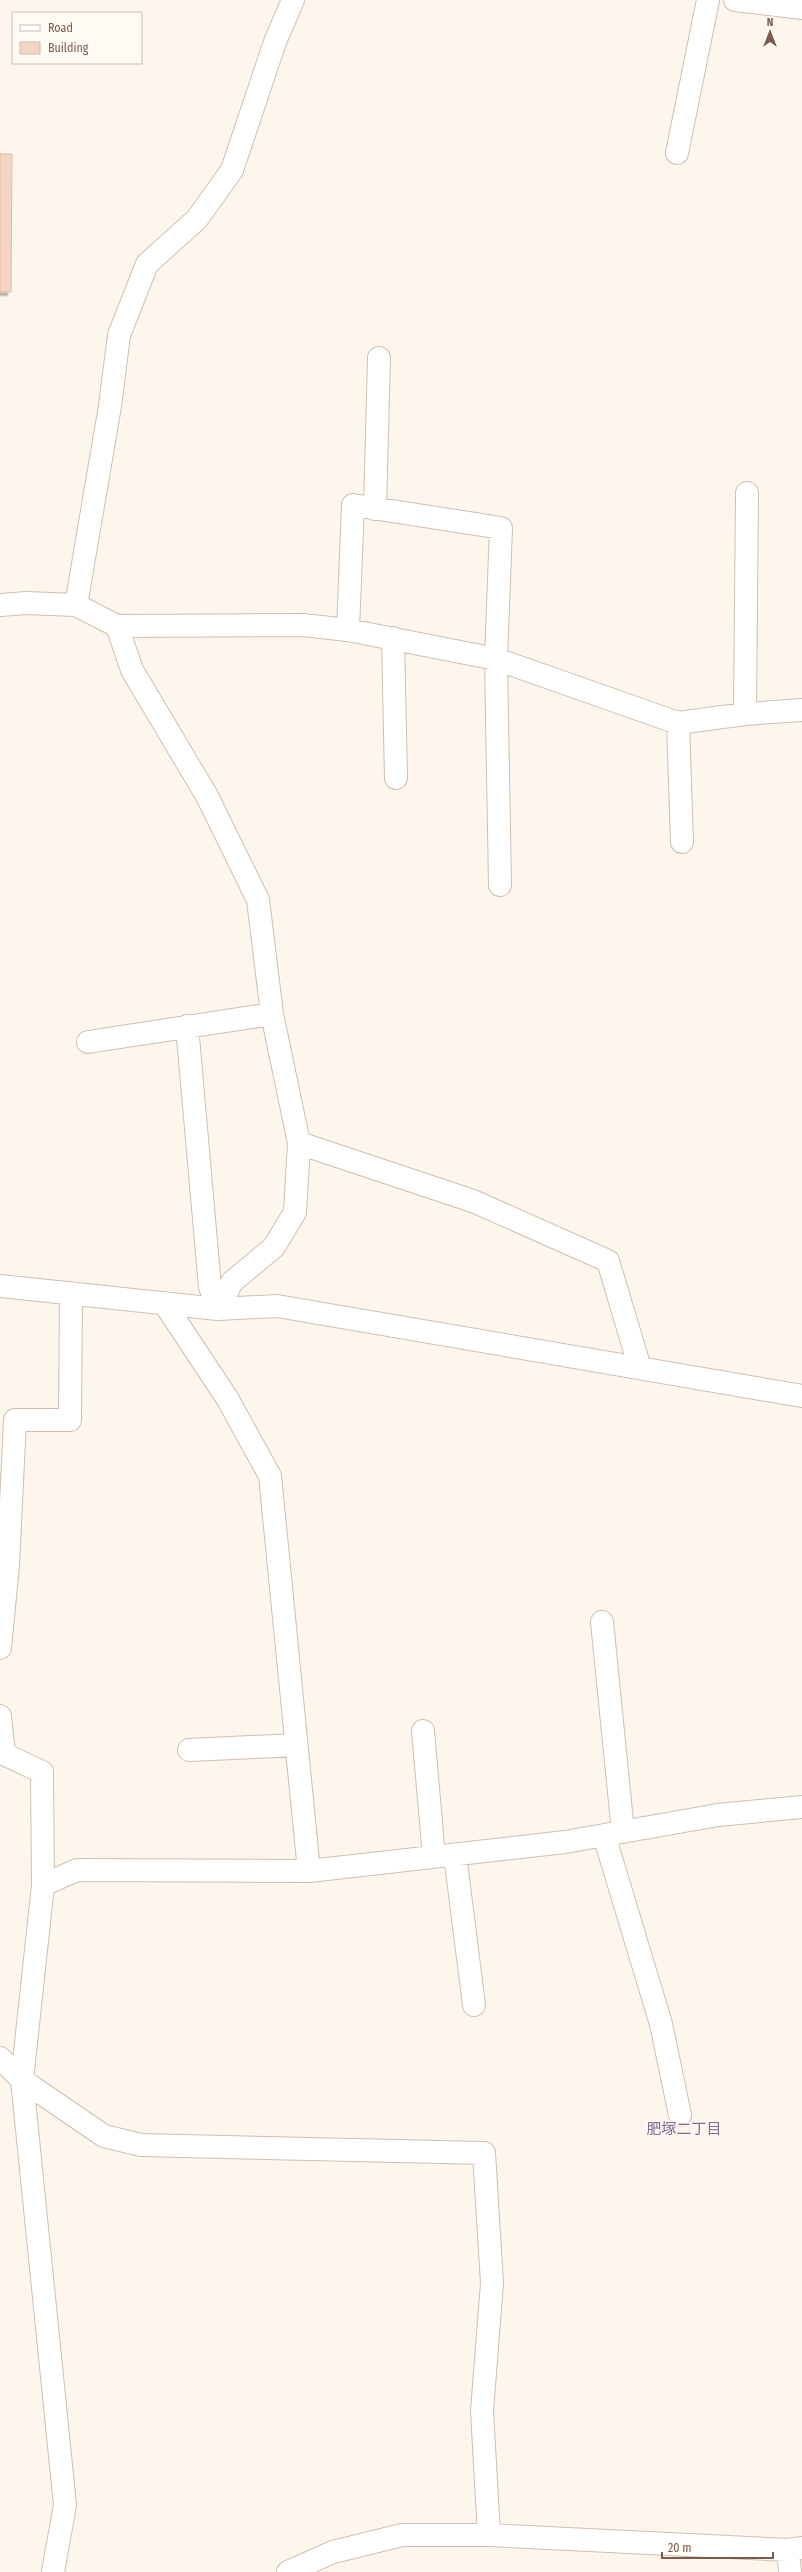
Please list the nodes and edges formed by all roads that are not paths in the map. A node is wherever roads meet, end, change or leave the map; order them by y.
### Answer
1 (293, 0) edge
2 (708, 0) edge
3 (735, 0) edge
4 (802, 8) edge
5 (676, 153) dead end
6 (379, 358) dead end
7 (747, 493) dead end
8 (375, 509) junction
9 (0, 605) edge
10 (76, 605) junction
11 (117, 626) junction
12 (348, 630) junction
13 (393, 638) junction
14 (496, 659) junction
15 (802, 710) edge
16 (745, 714) junction
17 (678, 723) junction
18 (396, 778) dead end
19 (682, 842) dead end
20 (500, 885) dead end
21 (272, 1014) junction
22 (187, 1026) junction
23 (88, 1042) dead end
24 (299, 1143) junction
25 (0, 1286) edge
26 (71, 1293) junction
27 (164, 1303) junction
28 (218, 1309) junction
29 (640, 1368) junction
30 (802, 1396) edge
31 (602, 1622) dead end
32 (0, 1648) edge
33 (0, 1716) edge
34 (423, 1731) dead end
35 (296, 1746) junction
36 (189, 1750) dead end
37 (802, 1807) edge
38 (614, 1834) junction
39 (455, 1855) junction
40 (434, 1857) junction
41 (309, 1871) junction
42 (43, 1885) junction
43 (474, 2005) dead end
44 (0, 2058) edge
45 (22, 2080) junction
46 (680, 2115) dead end
47 (489, 2535) junction
48 (795, 2549) edge
49 (53, 2572) edge
50 (288, 2572) edge
51 (790, 2572) edge

1 - 10 street
2 - 5 street
3 - 4 street
6 - 8 street
7 - 16 street
8 - 12 street
8 - 14 street
9 - 10 street
10 - 11 street
11 - 12 street
11 - 21 street
12 - 13 street
13 - 14 street
13 - 18 street
14 - 17 street
14 - 20 street
15 - 16 street
16 - 17 street
17 - 19 street
21 - 22 street
21 - 24 street
22 - 23 street
22 - 28 street
24 - 28 street
24 - 29 street
25 - 26 street
26 - 27 street
26 - 32 street
27 - 28 street
27 - 35 street
28 - 29 street
29 - 30 street
31 - 38 street
33 - 42 street
34 - 40 street
35 - 36 street
35 - 41 street
37 - 38 street
38 - 39 street
38 - 46 street
39 - 40 street
39 - 43 street
40 - 41 street
41 - 42 street
42 - 45 street
44 - 45 street
45 - 47 street
45 - 49 street
47 - 48 street
47 - 50 street
48 - 51 street

